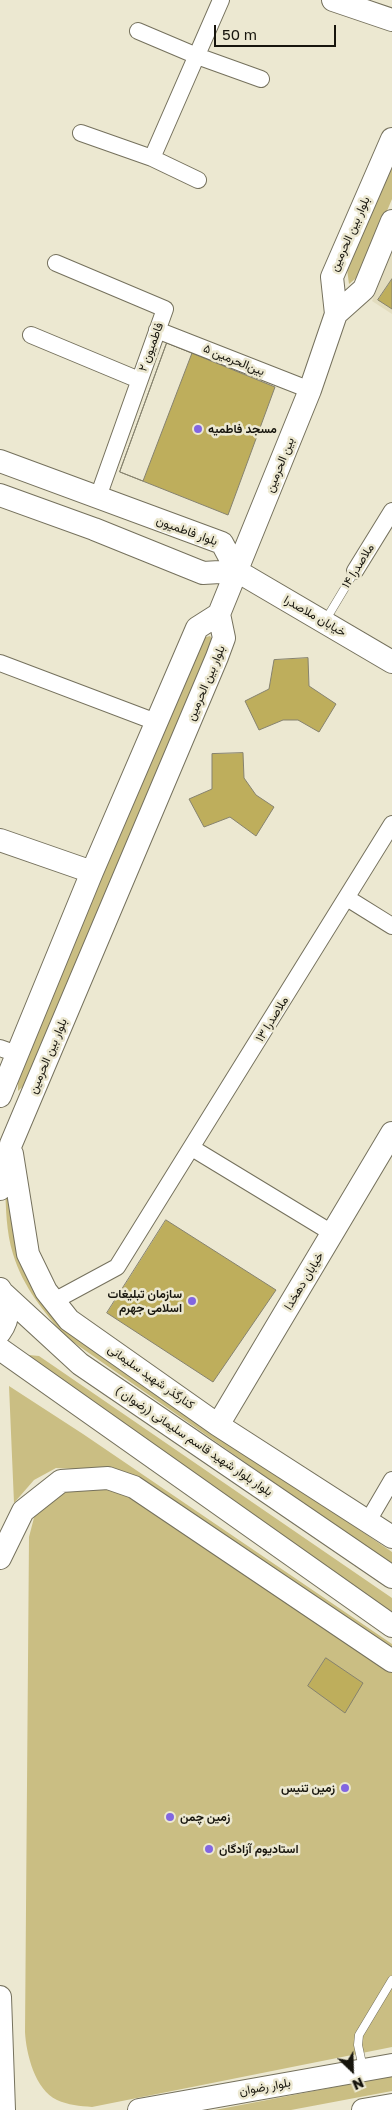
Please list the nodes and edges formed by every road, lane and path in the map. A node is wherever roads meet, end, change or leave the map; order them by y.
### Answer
1 (221, 0) edge
2 (333, 0) edge
3 (392, 20) edge
4 (138, 31) dead end
5 (197, 56) junction
6 (261, 79) dead end
7 (81, 133) dead end
8 (392, 139) edge
9 (152, 158) junction
10 (198, 180) dead end
11 (392, 221) edge
12 (56, 263) dead end
13 (336, 314) junction
14 (157, 330) junction
15 (31, 335) dead end
16 (139, 380) junction
17 (310, 390) junction
18 (0, 461) edge
19 (0, 495) edge
20 (98, 497) junction
21 (392, 511) edge
22 (183, 529) junction
23 (172, 560) junction
24 (237, 571) junction
25 (355, 571) joint
26 (219, 614) junction
27 (324, 621) junction
28 (392, 662) edge
29 (0, 663) edge
30 (156, 722) junction
31 (392, 824) edge
32 (0, 840) edge
33 (92, 872) junction
34 (347, 898) junction
35 (392, 926) edge
36 (8, 1051) edge
37 (0, 1096) edge
38 (28, 1103) junction
39 (391, 1136) edge
40 (11, 1144) junction
41 (192, 1148) junction
42 (0, 1189) edge
43 (332, 1233) junction
44 (2, 1291) edge
45 (54, 1301) junction
46 (0, 1332) edge
47 (0, 1349) edge
48 (218, 1425) junction
49 (392, 1480) edge
50 (368, 1521) junction
51 (392, 1537) edge
52 (0, 1558) edge
53 (392, 1577) edge
54 (392, 1626) edge
55 (392, 1661) edge
56 (392, 1980) edge
57 (0, 1997) edge
58 (392, 2065) edge
59 (363, 2070) junction
60 (392, 2105) edge
61 (4, 2110) edge
62 (139, 2110) edge
63 (363, 2110) edge

1 - 5 street
2 - 3 main road
4 - 5 street
5 - 6 street
5 - 9 street
7 - 9 street
8 - 13 main road, بلوار بین الحرمین
9 - 10 street
11 - 13 main road
12 - 14 street, فاطمیون ۲
13 - 17 main road, بین الحرمین
14 - 16 street, فاطمیون ۲
14 - 17 street, بین‌الحرمین ۵
15 - 16 street
16 - 20 street, فاطمیون ۲
17 - 24 main road, بین الحرمین
18 - 20 main road, بلوار فاطمیون
19 - 23 main road
20 - 22 main road, بلوار فاطمیون
21 - 25 street, ملاصدرا ۱۴
22 - 23 main road
22 - 24 main road, بلوار فاطمیون
23 - 24 main road
24 - 26 main road, بین الحرمین
24 - 27 main road, خیابان ملاصدرا
25 - 27 lane, ملاصدرا ۱۴
26 - 30 main road
26 - 38 main road, بلوار بین الحرمین
27 - 28 main road, خیابان ملاصدرا
29 - 30 street
30 - 33 main road
31 - 34 street, ملاصدرا ۱۳
32 - 33 main road
33 - 36 main road
34 - 35 street
34 - 41 street, ملاصدرا ۱۳
36 - 37 main road
37 - 38 main road
38 - 40 main road, بلوار بین الحرمین
39 - 43 main road, خیابان دهخدا
40 - 42 main road, بلوار بین الحرمین
40 - 45 main road, کنارگذر شهید سلیمانی
41 - 43 street
41 - 45 street, ملاصدرا ۱۳
43 - 48 main road, خیابان دهخدا
44 - 46 main road
44 - 53 main road, بلوار بلوار شهید قاسم سلیمانی (رضوان )
45 - 48 main road, کنارگذر شهید سلیمانی
47 - 54 main road
48 - 50 main road, کنارگذر شهید سلیمانی
49 - 50 street
50 - 51 main road, کنارگذر شهید سلیمانی
52 - 55 main road
56 - 59 lane
57 - 61 main road
58 - 59 main road, بلوار رضوان
59 - 62 main road, بلوار رضوان
60 - 63 main road

